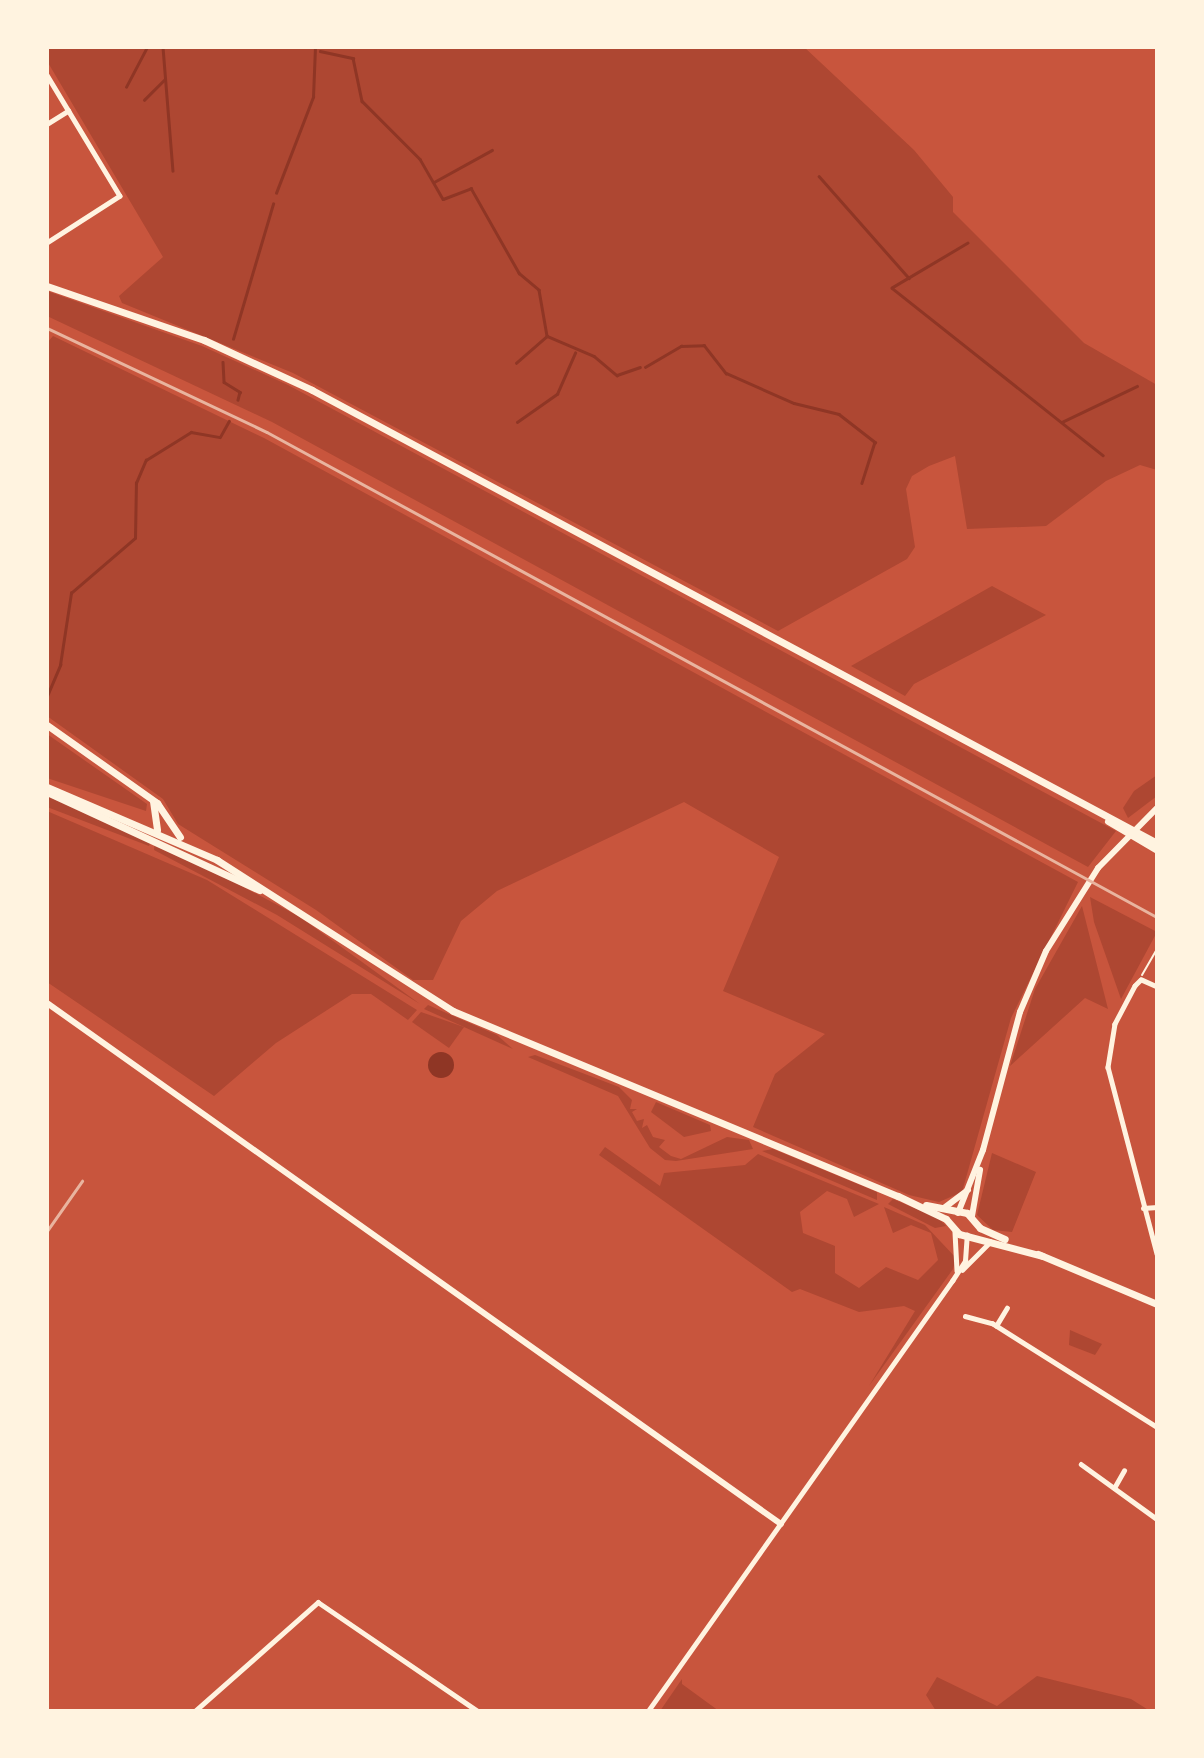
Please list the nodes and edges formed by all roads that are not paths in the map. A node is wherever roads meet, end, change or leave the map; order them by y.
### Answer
1 (47, 75) edge
2 (68, 111) junction
3 (47, 124) edge
4 (47, 243) edge
5 (47, 286) edge
6 (47, 725) edge
7 (47, 790) edge
8 (150, 798) junction
9 (1078, 802) junction
10 (1157, 808) edge
11 (154, 815) junction
12 (165, 819) junction
13 (141, 823) junction
14 (156, 833) junction
15 (1157, 843) edge
16 (197, 849) junction
17 (1157, 850) edge
18 (367, 956) junction
19 (1157, 987) edge
20 (47, 1003) edge
21 (983, 1150) junction
22 (973, 1182) junction
23 (898, 1196) junction
24 (1157, 1207) edge
25 (937, 1208) junction
26 (1143, 1208) junction
27 (958, 1213) junction
28 (972, 1218) junction
29 (953, 1228) junction
30 (967, 1234) junction
31 (998, 1242) junction
32 (1157, 1255) edge
33 (1042, 1256) junction
34 (952, 1282) junction
35 (1157, 1304) edge
36 (1007, 1308) dead end
37 (965, 1316) dead end
38 (996, 1326) junction
39 (1157, 1427) edge
40 (1081, 1464) dead end
41 (1124, 1471) dead end
42 (1114, 1488) junction
43 (1157, 1519) edge
44 (781, 1524) junction
45 (195, 1711) edge
46 (478, 1711) edge
47 (648, 1711) edge

1 - 2 street
2 - 3 street
2 - 4 street
5 - 9 main road
6 - 8 main road
7 - 13 main road
7 - 14 main road
8 - 11 main road
8 - 12 main road
9 - 15 main road
9 - 17 main road
10 - 21 street
11 - 13 main road
11 - 14 main road
12 - 14 main road
12 - 16 main road
13 - 14 main road
14 - 16 main road
14 - 18 main road
16 - 18 main road
18 - 23 main road
19 - 26 street
20 - 44 street
21 - 22 street
21 - 28 street
22 - 25 street
22 - 27 street
23 - 25 main road
23 - 29 main road
24 - 26 street
25 - 27 main road
26 - 32 street
27 - 28 main road
27 - 29 main road
28 - 30 main road
28 - 33 main road
29 - 30 main road
29 - 34 street
30 - 31 main road
30 - 34 street
31 - 33 main road
31 - 34 street
33 - 35 main road
34 - 44 street
36 - 38 street
37 - 38 street
38 - 39 street
40 - 42 street
41 - 42 street
42 - 43 street
44 - 47 street
45 - 46 street

